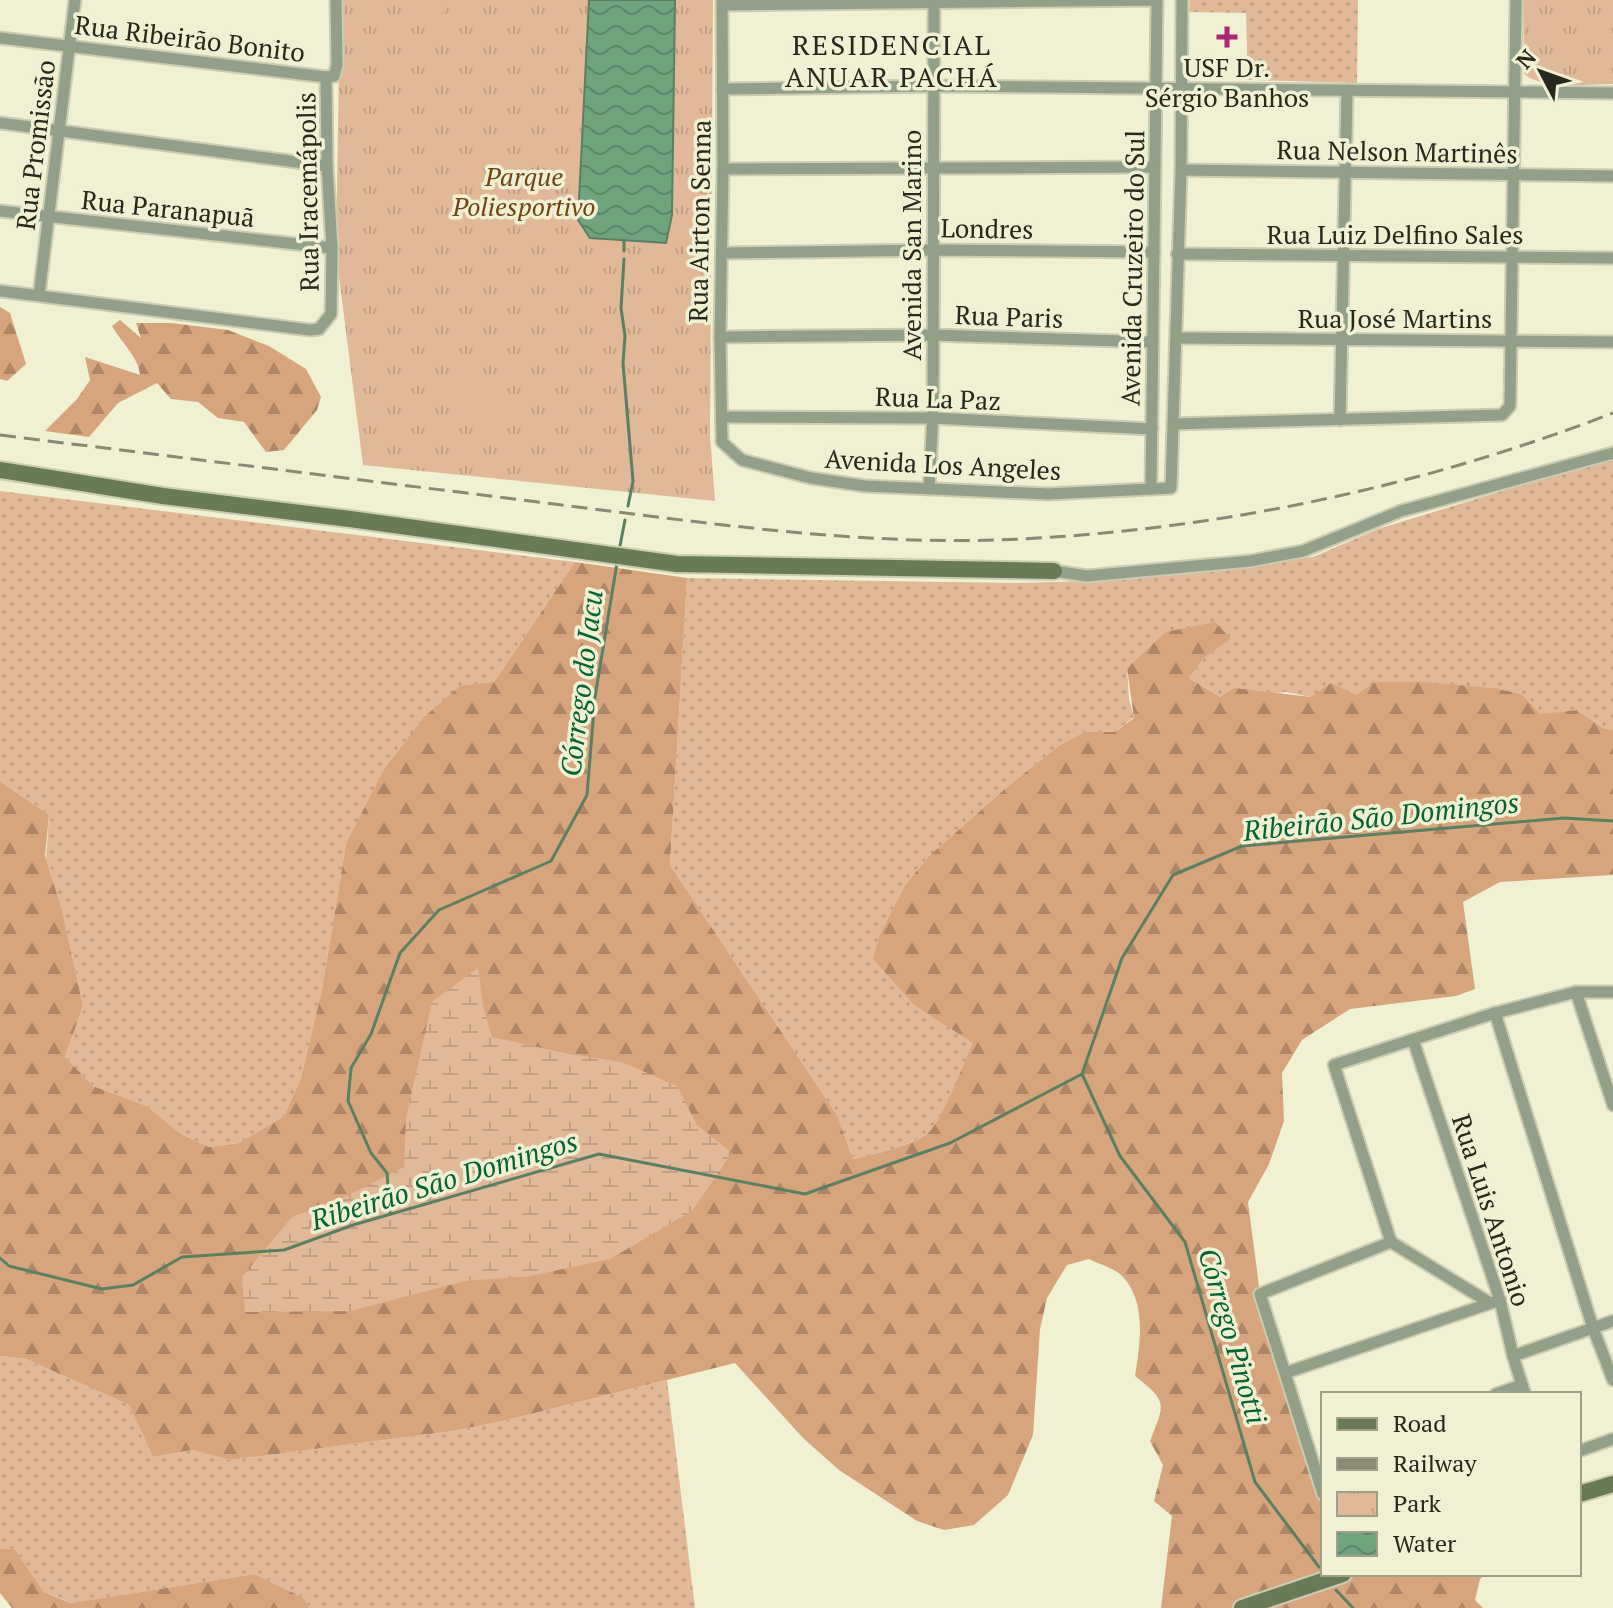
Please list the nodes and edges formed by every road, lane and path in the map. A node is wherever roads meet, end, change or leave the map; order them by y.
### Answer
1 (75, 0) edge
2 (336, 0) edge
3 (1157, 0) edge
4 (1182, 0) edge
5 (1516, 0) edge
6 (934, 1) edge
7 (722, 2) edge
8 (0, 38) edge
9 (68, 46) junction
10 (326, 77) junction
11 (934, 86) junction
12 (1156, 87) junction
13 (1180, 88) junction
14 (722, 89) junction
15 (1347, 90) junction
16 (1515, 92) junction
17 (1613, 93) edge
18 (0, 123) edge
19 (60, 130) junction
20 (327, 166) junction
21 (932, 166) junction
22 (1155, 167) junction
23 (723, 169) junction
24 (1181, 170) junction
25 (1345, 173) junction
26 (1514, 175) junction
27 (1613, 176) edge
28 (0, 211) edge
29 (48, 217) junction
30 (332, 248) junction
31 (933, 250) junction
32 (1154, 252) junction
33 (723, 253) junction
34 (1177, 254) junction
35 (1344, 255) junction
36 (1513, 257) junction
37 (1613, 258) edge
38 (0, 291) edge
39 (39, 295) junction
40 (933, 335) junction
41 (720, 337) junction
42 (1177, 338) junction
43 (1342, 340) junction
44 (1511, 341) junction
45 (1153, 342) junction
46 (1613, 342) edge
47 (722, 417) junction
48 (933, 418) junction
49 (1340, 420) junction
50 (1173, 424) junction
51 (1152, 429) junction
52 (722, 442) joint
53 (1613, 453) edge
54 (0, 470) edge
55 (1171, 488) joint
56 (929, 489) junction
57 (1151, 489) junction
58 (1054, 571) joint
59 (1576, 992) junction
60 (1613, 992) edge
61 (1495, 1013) junction
62 (1413, 1040) junction
63 (1613, 1105) edge
64 (1391, 1242) junction
65 (1495, 1302) junction
66 (1613, 1321) edge
67 (1593, 1328) junction
68 (1513, 1356) junction
69 (1285, 1373) junction
70 (1613, 1380) edge
71 (1524, 1390) edge
72 (1613, 1439) edge
73 (1581, 1450) edge
74 (1317, 1454) edge
75 (1321, 1481) edge
76 (1613, 1484) edge
77 (1581, 1493) edge
78 (1337, 1576) edge
79 (1242, 1608) edge

1 - 9 street, Rua Promissão
2 - 10 street, Rua Iracemápolis
3 - 6 street
3 - 12 street, Avenida Cruzeiro do Sul
4 - 13 street, Avenida Cruzeiro do Sul
5 - 16 street
6 - 7 street
6 - 11 street, Avenida San Marino
7 - 14 street, Rua Airton Senna
8 - 9 street, Rua Ribeirão Bonito
9 - 10 street, Rua Ribeirão Bonito
9 - 19 street, Rua Promissão
10 - 20 street, Rua Iracemápolis
11 - 12 street
11 - 14 street
11 - 21 street, Avenida San Marino
12 - 13 street
12 - 22 street, Avenida Cruzeiro do Sul
13 - 15 street
13 - 24 street, Avenida Cruzeiro do Sul
14 - 23 street, Rua Airton Senna
15 - 16 street
15 - 25 street
16 - 17 street
16 - 26 street
18 - 19 street
19 - 20 street
19 - 29 street, Rua Promissão
20 - 30 street, Rua Iracemápolis
21 - 22 street
21 - 23 street
21 - 31 street, Avenida San Marino
22 - 32 street, Avenida Cruzeiro do Sul
23 - 33 street, Rua Airton Senna
24 - 25 street, Rua Nelson Martinês
24 - 34 street, Avenida Cruzeiro do Sul
25 - 26 street, Rua Nelson Martinês
25 - 35 street
26 - 27 street, Rua Nelson Martinês
26 - 36 street
28 - 29 street, Rua Paranapuã
29 - 30 street, Rua Paranapuã
29 - 39 street, Rua Promissão
30 - 39 street, Rua Iracemápolis
31 - 32 street, Londres
31 - 33 street, Londres
31 - 40 street, Avenida San Marino
32 - 45 street, Avenida Cruzeiro do Sul
33 - 41 street, Rua Airton Senna
34 - 35 street, Rua Luiz Delfino Sales
34 - 42 street, Avenida Cruzeiro do Sul
35 - 36 street, Rua Luiz Delfino Sales
35 - 43 street
36 - 37 street, Rua Luiz Delfino Sales
36 - 44 street
38 - 39 street
40 - 41 street, Rua Paris
40 - 45 street, Rua Paris
40 - 48 street, Avenida San Marino
41 - 47 street, Rua Airton Senna
42 - 43 street, Rua José Martins
42 - 50 street, Avenida Cruzeiro do Sul
43 - 44 street, Rua José Martins
43 - 49 street
44 - 46 street, Rua José Martins
44 - 49 street
45 - 51 street, Avenida Cruzeiro do Sul
47 - 48 street, Rua La Paz
47 - 52 street, Rua Airton Senna
48 - 51 street, Rua La Paz
48 - 56 street, Avenida San Marino
49 - 50 street
50 - 55 street, Avenida Cruzeiro do Sul
51 - 57 street, Avenida Cruzeiro do Sul
52 - 56 street, Avenida Los Angeles
53 - 58 street
54 - 58 street
55 - 57 street, Avenida Los Angeles
56 - 57 street, Avenida Los Angeles
59 - 60 street
59 - 61 street
59 - 63 street
61 - 62 street
61 - 67 street
62 - 64 street
62 - 65 street, Rua Luis Antonio
64 - 65 street
64 - 69 street
65 - 68 street, Rua Luis Antonio
65 - 69 street
66 - 67 street
67 - 68 street
67 - 70 street
68 - 71 street, Rua Luis Antonio
69 - 74 street
72 - 73 street
74 - 75 street
76 - 77 street
78 - 79 street

